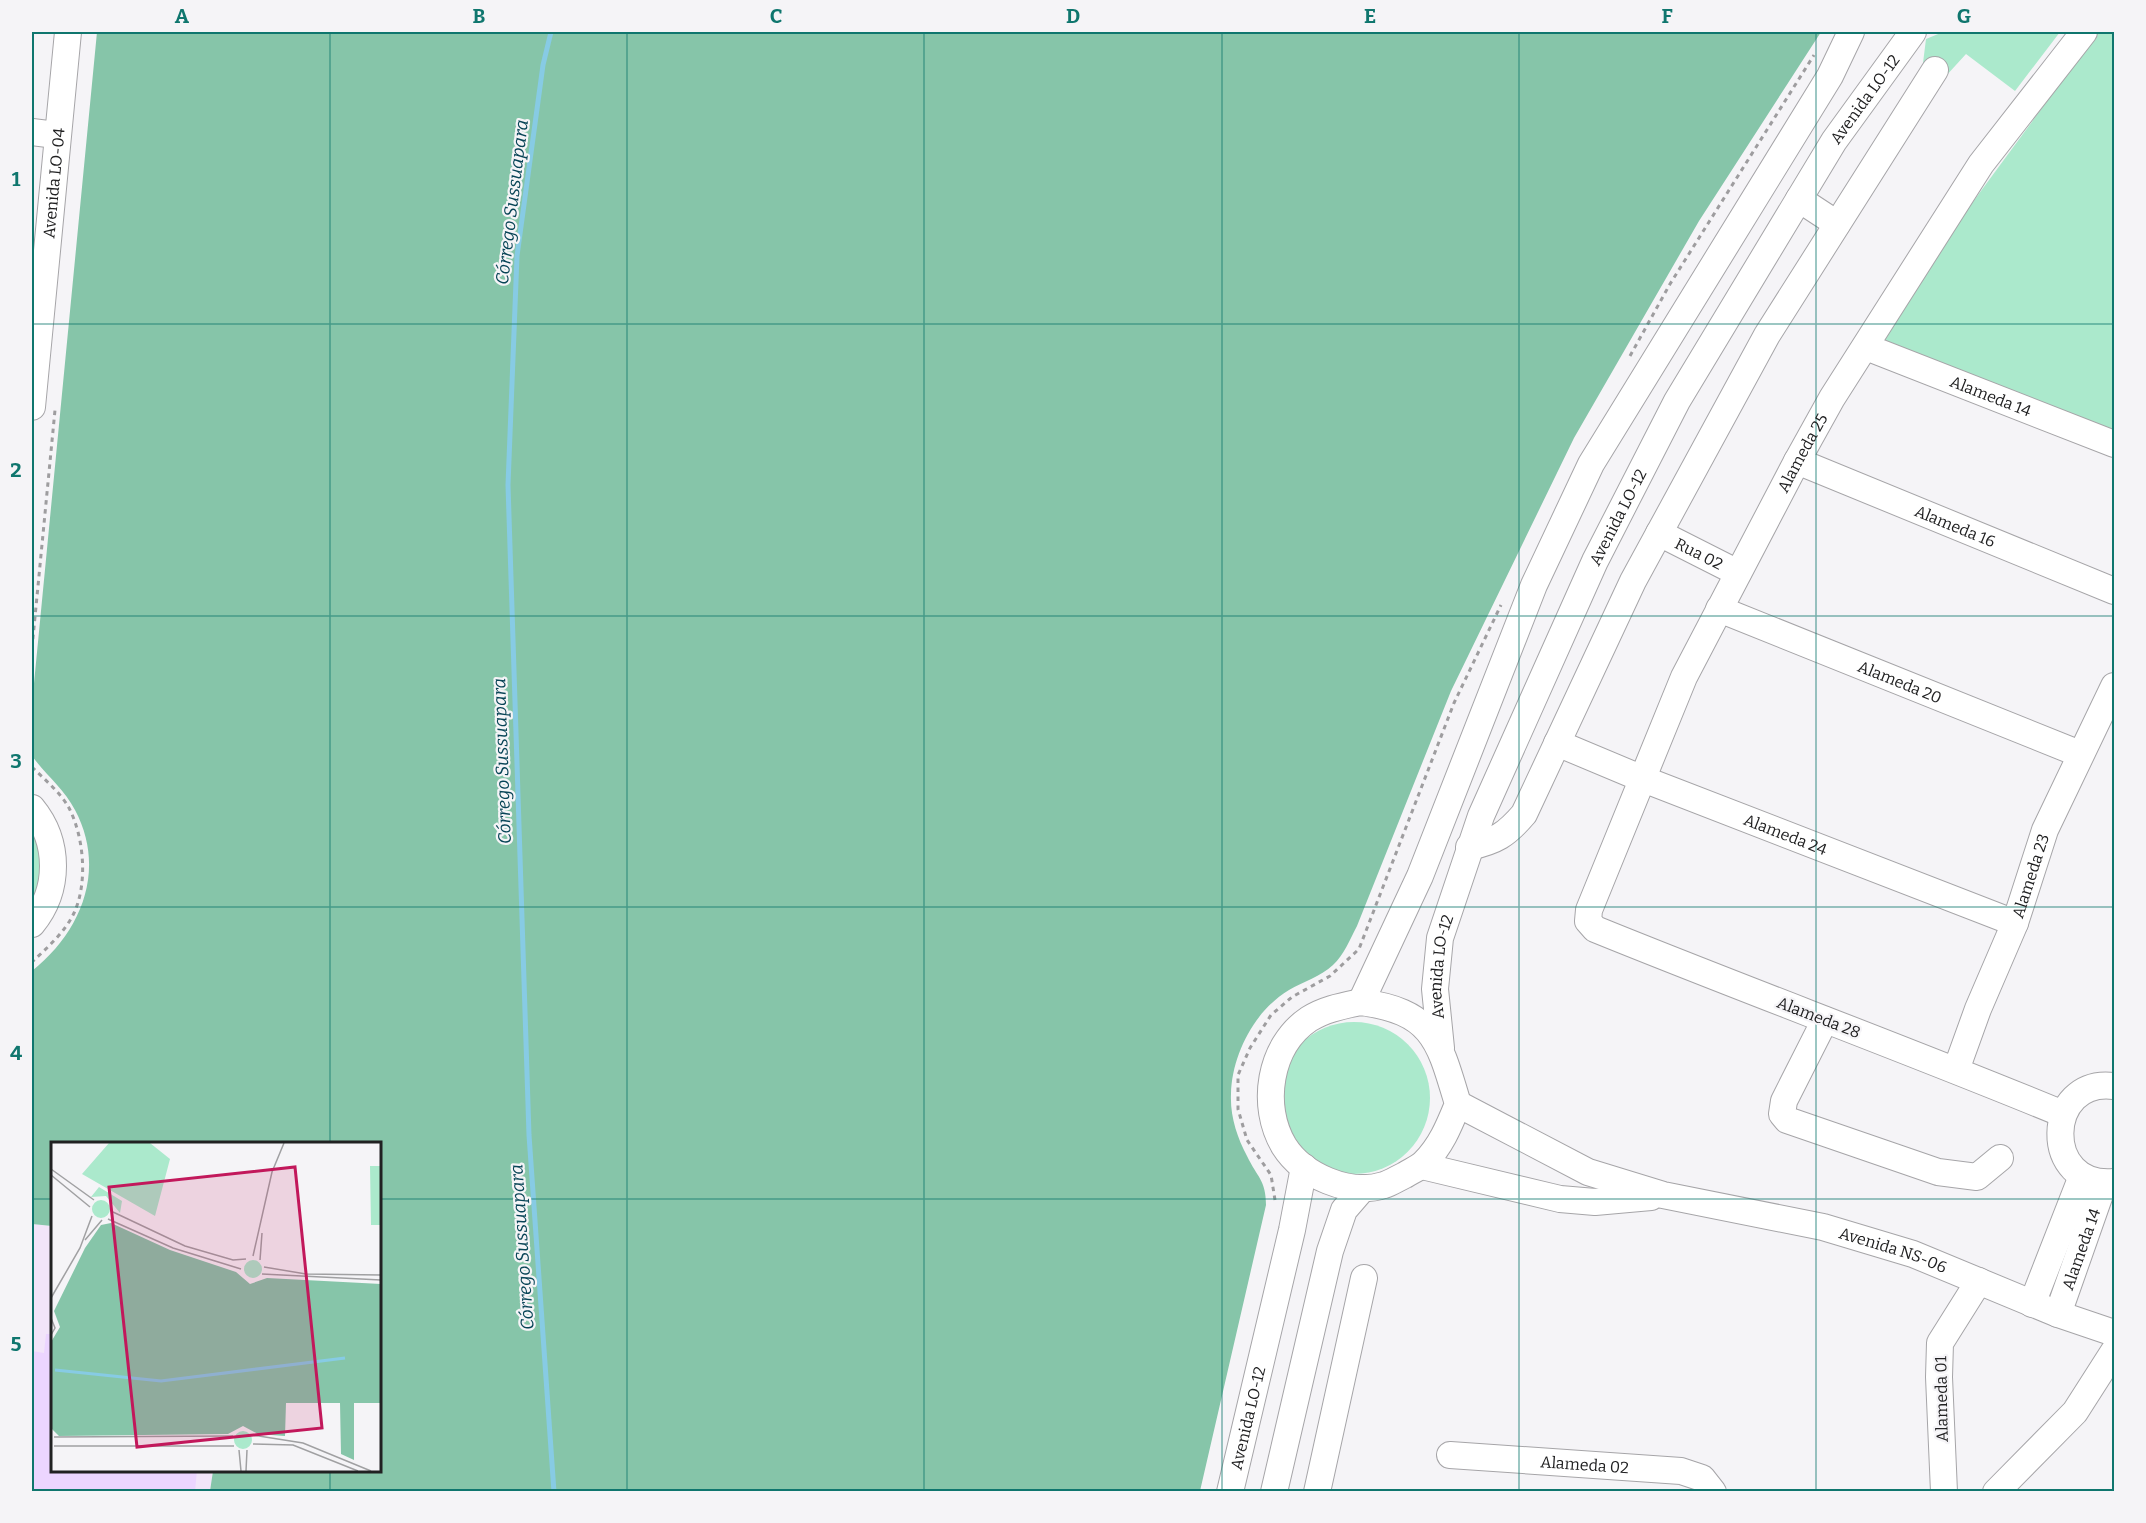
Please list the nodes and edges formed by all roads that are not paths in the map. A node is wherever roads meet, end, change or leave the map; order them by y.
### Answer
1 (68, 32) edge
2 (1851, 32) edge
3 (1913, 32) edge
4 (2084, 32) edge
5 (1935, 70) dead end
6 (58, 130) junction
7 (32, 132) edge
8 (1799, 199) junction
9 (1837, 224) junction
10 (1866, 347) junction
11 (32, 407) edge
12 (2115, 444) edge
13 (1797, 461) junction
14 (1659, 533) junction
15 (1738, 573) junction
16 (2115, 591) edge
17 (1719, 609) junction
18 (2115, 686) edge
19 (1557, 743) junction
20 (2079, 754) junction
21 (1643, 779) junction
22 (32, 808) edge
23 (1469, 847) junction
24 (1589, 910) joint
25 (2015, 923) junction
26 (32, 924) edge
27 (1361, 1002) junction
28 (1825, 1020) junction
29 (1441, 1048) junction
30 (1956, 1070) junction
31 (2115, 1086) edge
32 (1458, 1104) junction
33 (2063, 1114) junction
34 (2000, 1158) dead end
35 (1422, 1166) junction
36 (1304, 1167) junction
37 (2100, 1180) edge
38 (1363, 1188) junction
39 (1663, 1195) junction
40 (1364, 1278) dead end
41 (1979, 1281) junction
42 (2032, 1304) junction
43 (2058, 1314) junction
44 (2115, 1333) edge
45 (2115, 1351) edge
46 (1450, 1455) dead end
47 (1230, 1491) edge
48 (1274, 1491) edge
49 (1317, 1491) edge
50 (1713, 1491) edge
51 (1944, 1491) edge
52 (1996, 1491) edge

1 - 6 street, Avenida LO-04
2 - 27 street
3 - 8 street, Avenida LO-12
4 - 10 street, Alameda 25
5 - 9 street
6 - 7 street
6 - 11 street, Avenida LO-04
8 - 9 street
8 - 23 street, Avenida LO-12
9 - 14 street
10 - 12 street, Alameda 14
10 - 13 street, Alameda 25
13 - 15 street, Alameda 25
13 - 16 street, Alameda 16
14 - 15 street, Rua 02
14 - 19 street
15 - 17 street, Alameda 25
17 - 20 street, Alameda 20
17 - 21 street, Alameda 25
18 - 20 street, Alameda 23
19 - 21 street, Alameda 24
19 - 23 street
20 - 25 street, Alameda 23
21 - 24 street, Alameda 25
21 - 25 street, Alameda 24
22 - 26 street
23 - 29 street, Avenida LO-12
24 - 28 street, Alameda 28
25 - 30 street, Alameda 23
27 - 29 street
27 - 36 street
28 - 30 street, Alameda 28
28 - 34 street
29 - 32 street
30 - 33 street, Alameda 28
31 - 33 street
32 - 35 street
32 - 39 street, Avenida NS-06
33 - 37 street
35 - 38 street
35 - 39 street, Avenida NS-06
36 - 38 street
36 - 47 street, Avenida LO-12
37 - 42 street, Alameda 14
37 - 43 street, Alameda 14
38 - 48 street
39 - 41 street, Avenida NS-06
40 - 49 street
41 - 42 street, Avenida NS-06
41 - 51 street, Alameda 01
42 - 43 street, Avenida NS-06
43 - 44 street, Avenida NS-06
45 - 52 street
46 - 50 street, Alameda 02

